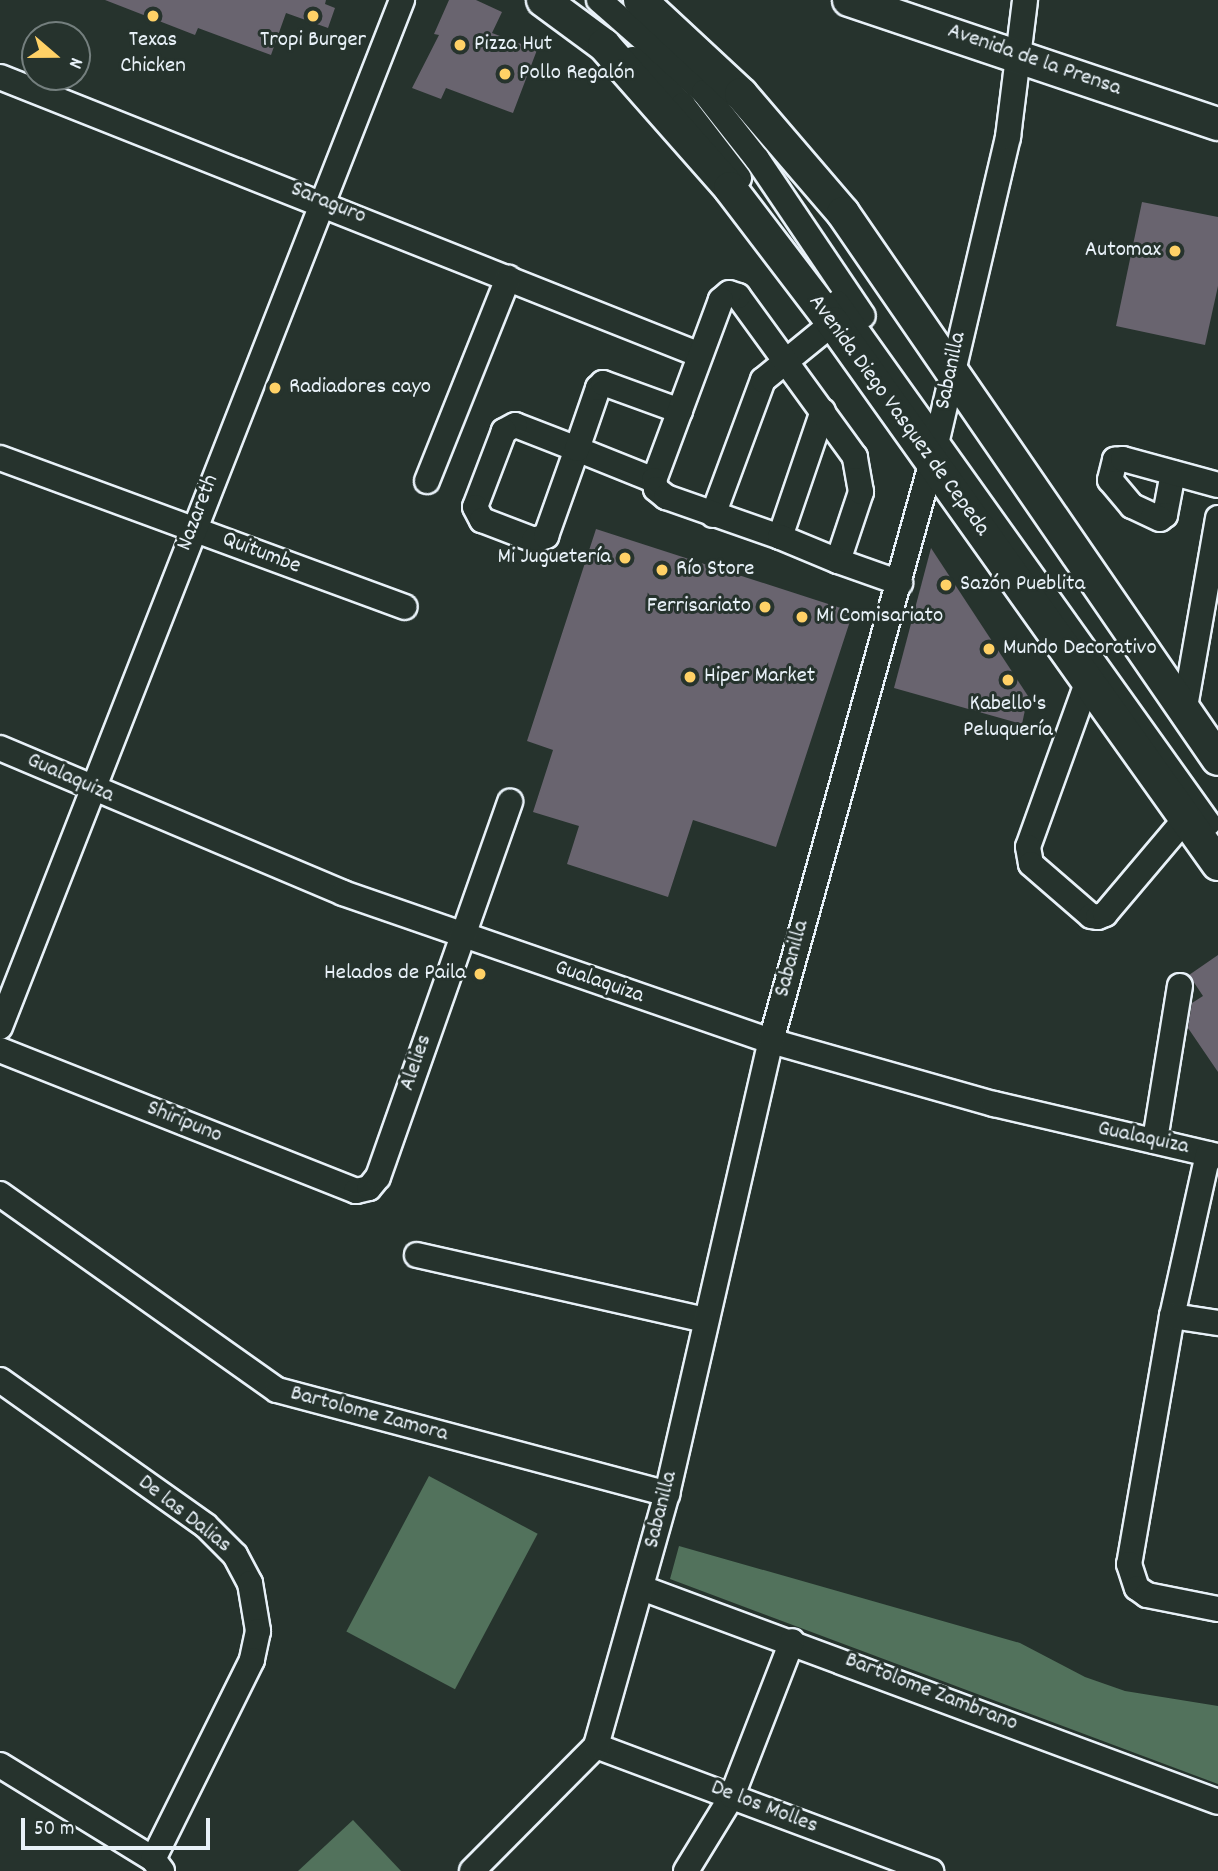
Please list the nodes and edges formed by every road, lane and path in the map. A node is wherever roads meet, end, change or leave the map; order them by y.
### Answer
1 (402, 0) edge
2 (543, 0) edge
3 (559, 0) edge
4 (599, 0) edge
5 (640, 0) edge
6 (849, 0) edge
7 (1025, 0) edge
8 (1019, 56) junction
9 (0, 77) edge
10 (1218, 124) edge
11 (320, 201) junction
12 (508, 278) junction
13 (833, 323) junction
14 (701, 355) junction
15 (786, 359) junction
16 (952, 366) junction
17 (680, 411) junction
18 (823, 411) junction
19 (936, 443) junction
20 (577, 449) junction
21 (0, 458) edge
22 (1173, 473) dead end
23 (654, 480) junction
24 (427, 481) dead end
25 (1218, 485) edge
26 (713, 515) junction
27 (1218, 518) edge
28 (193, 528) junction
29 (780, 537) junction
30 (838, 561) junction
31 (900, 583) junction
32 (404, 607) dead end
33 (1087, 683) junction
34 (1184, 713) junction
35 (0, 748) edge
36 (1218, 759) edge
37 (93, 790) junction
38 (510, 802) dead end
39 (1187, 817) junction
40 (1218, 820) edge
41 (1218, 837) edge
42 (1218, 864) edge
43 (461, 936) junction
44 (1180, 986) dead end
45 (0, 1027) edge
46 (771, 1041) junction
47 (0, 1050) edge
48 (1155, 1140) junction
49 (1213, 1155) edge
50 (369, 1188) joint
51 (0, 1194) edge
52 (417, 1255) dead end
53 (1172, 1316) junction
54 (706, 1320) junction
55 (1218, 1323) edge
56 (0, 1380) edge
57 (667, 1494) junction
58 (642, 1588) junction
59 (1218, 1609) edge
60 (792, 1641) junction
61 (596, 1746) junction
62 (0, 1766) edge
63 (732, 1796) junction
64 (1218, 1802) edge
65 (158, 1865) edge
66 (472, 1871) edge
67 (686, 1871) edge
68 (931, 1871) edge

1 - 11 street, Nazareth
2 - 13 main road, Avenida Diego Vasquez de Cepeda
3 - 19 street
4 - 19 street
5 - 16 main road
6 - 8 main road, Avenida de la Prensa
7 - 8 street, Sabanilla
8 - 10 main road, Avenida de la Prensa
8 - 16 street, Sabanilla
9 - 11 street, Saraguro
11 - 12 street, Saraguro
11 - 28 street, Nazareth
12 - 14 street, Saraguro
12 - 24 street
13 - 15 street
13 - 19 main road, Avenida Diego Vasquez de Cepeda
14 - 15 street
14 - 17 street
15 - 18 street
15 - 26 street
16 - 19 street, Sabanilla
16 - 34 main road
17 - 20 street
17 - 23 street
18 - 29 street
18 - 30 street
19 - 31 street, Sabanilla
19 - 33 main road, Avenida Diego Vasquez de Cepeda
19 - 40 street
19 - 41 street
20 - 20 street
20 - 23 street
21 - 28 street, Quitumbe
22 - 25 street
23 - 26 street
26 - 29 street
27 - 34 street
28 - 32 street, Quitumbe
28 - 37 street, Nazareth
29 - 30 street
30 - 31 street
31 - 46 street, Sabanilla
33 - 39 main road, Avenida Diego Vasquez de Cepeda
33 - 39 street
34 - 36 main road
35 - 37 street, Gualaquiza
37 - 43 street, Gualaquiza
37 - 45 street, Nazareth
38 - 43 street, Alelies
39 - 42 main road, Avenida Diego Vasquez de Cepeda
43 - 46 street, Gualaquiza
43 - 50 street, Alelies
44 - 48 street
46 - 48 street, Gualaquiza
46 - 54 street, Sabanilla
47 - 50 street, Shiripuno
48 - 49 street, Gualaquiza
49 - 53 street
51 - 57 street, Bartolome Zamora
52 - 54 street
53 - 55 street
53 - 59 street
54 - 57 street, Sabanilla
56 - 65 street, De las Dalias
57 - 58 street, Sabanilla
58 - 60 street, Bartolome Zambrano
58 - 61 street, Sabanilla
60 - 63 street
60 - 64 street, Bartolome Zambrano
61 - 63 street, De los Molles
61 - 66 street, Sabanilla
62 - 65 street
63 - 67 street
63 - 68 street, De los Molles

